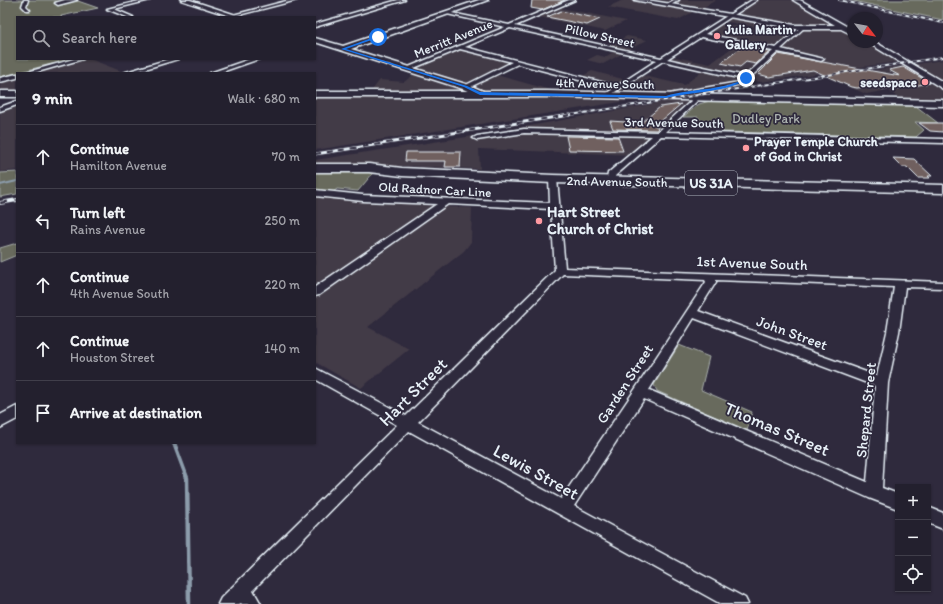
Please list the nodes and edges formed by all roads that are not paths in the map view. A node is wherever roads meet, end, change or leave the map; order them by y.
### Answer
1 (26, 0) edge
2 (74, 0) edge
3 (148, 0) edge
4 (184, 0) edge
5 (296, 0) edge
6 (403, 0) edge
7 (485, 0) edge
8 (573, 0) edge
9 (638, 0) edge
10 (677, 0) edge
11 (755, 0) edge
12 (796, 0) edge
13 (58, 3) dead end
14 (667, 5) junction
15 (28, 9) dead end
16 (449, 12) junction
17 (128, 16) edge
18 (235, 16) edge
19 (241, 16) edge
20 (731, 16) junction
21 (316, 26) edge
22 (510, 26) junction
23 (802, 27) junction
24 (841, 27) junction
25 (847, 30) edge
26 (701, 35) junction
27 (316, 40) edge
28 (460, 47) junction
29 (880, 48) edge
30 (343, 49) junction
31 (778, 51) junction
32 (821, 59) dead end
33 (76, 60) edge
34 (172, 60) edge
35 (253, 60) edge
36 (663, 60) junction
37 (517, 62) junction
38 (407, 69) junction
39 (31, 72) edge
40 (130, 72) edge
41 (216, 72) edge
42 (16, 76) edge
43 (746, 78) junction
44 (0, 80) edge
45 (466, 86) junction
46 (943, 86) edge
47 (618, 88) junction
48 (480, 93) junction
49 (0, 94) edge
50 (16, 94) edge
51 (316, 94) edge
52 (607, 95) junction
53 (666, 97) junction
54 (0, 98) edge
55 (692, 98) junction
56 (16, 99) edge
57 (16, 103) edge
58 (943, 103) edge
59 (0, 109) edge
60 (659, 134) junction
61 (477, 138) dead end
62 (943, 141) edge
63 (316, 168) edge
64 (553, 179) junction
65 (611, 180) junction
66 (943, 189) edge
67 (316, 193) edge
68 (444, 203) junction
69 (554, 206) junction
70 (560, 271) junction
71 (710, 276) junction
72 (900, 284) junction
73 (943, 285) edge
74 (316, 291) edge
75 (691, 313) junction
76 (316, 374) edge
77 (882, 383) junction
78 (640, 392) junction
79 (16, 413) edge
80 (0, 422) edge
81 (407, 424) junction
82 (874, 492) junction
83 (895, 501) edge
84 (563, 509) junction
85 (931, 516) edge
86 (943, 521) edge
87 (242, 589) junction
88 (227, 604) edge
89 (252, 604) edge
90 (738, 604) edge

1 - 15 street
2 - 13 street
3 - 17 street
4 - 18 street
5 - 19 street
6 - 21 street
7 - 16 street
8 - 22 street, Merritt Avenue
9 - 14 street
10 - 14 street
11 - 20 street
12 - 24 street
14 - 20 street
16 - 22 street, Pillow Street
16 - 30 street
20 - 23 street
20 - 26 street
22 - 28 street, Merritt Avenue
22 - 36 street, Pillow Street
23 - 24 street
23 - 31 street
24 - 25 street
26 - 31 street
26 - 36 street
27 - 30 street
28 - 37 street
28 - 38 street, Merritt Avenue
29 - 46 street
30 - 38 street
31 - 32 street
31 - 43 street
33 - 39 street
34 - 40 street
35 - 41 street
36 - 43 street, Pillow Street
36 - 47 street
37 - 45 street
37 - 47 street
38 - 45 street
42 - 44 street
43 - 53 street
45 - 48 street
47 - 52 street
48 - 51 main road, 4th Avenue South
48 - 52 main road, 4th Avenue South
49 - 50 main road
52 - 53 main road, 4th Avenue South
53 - 55 main road, 4th Avenue South
54 - 56 main road
55 - 58 main road, 4th Avenue South
55 - 60 street
57 - 59 street
60 - 61 street, 3rd Avenue South
60 - 62 street, 3rd Avenue South
60 - 65 street
63 - 64 main road, 2nd Avenue South / US 31A
64 - 65 main road, 2nd Avenue South / US 31A
64 - 69 street
65 - 66 main road, 2nd Avenue South / US 31A
67 - 68 street, Old Radnor Car Line
68 - 69 street, Old Radnor Car Line
68 - 74 street
69 - 70 street
70 - 71 street, 1st Avenue South
70 - 81 street, Hart Street
71 - 72 street, 1st Avenue South
71 - 75 street, Garden Street
72 - 73 street, 1st Avenue South
72 - 77 street, Shepard Street
75 - 77 street, John Street
75 - 78 street, Garden Street
76 - 81 street, Lewis Street
77 - 82 street, Shepard Street
78 - 82 street, Thomas Street
78 - 84 street, Garden Street
79 - 80 street
81 - 84 street, Lewis Street
81 - 87 street, Hart Street
82 - 83 street, Thomas Street
84 - 90 street, Lewis Street
85 - 86 street
87 - 88 street, Hart Street
87 - 89 street

